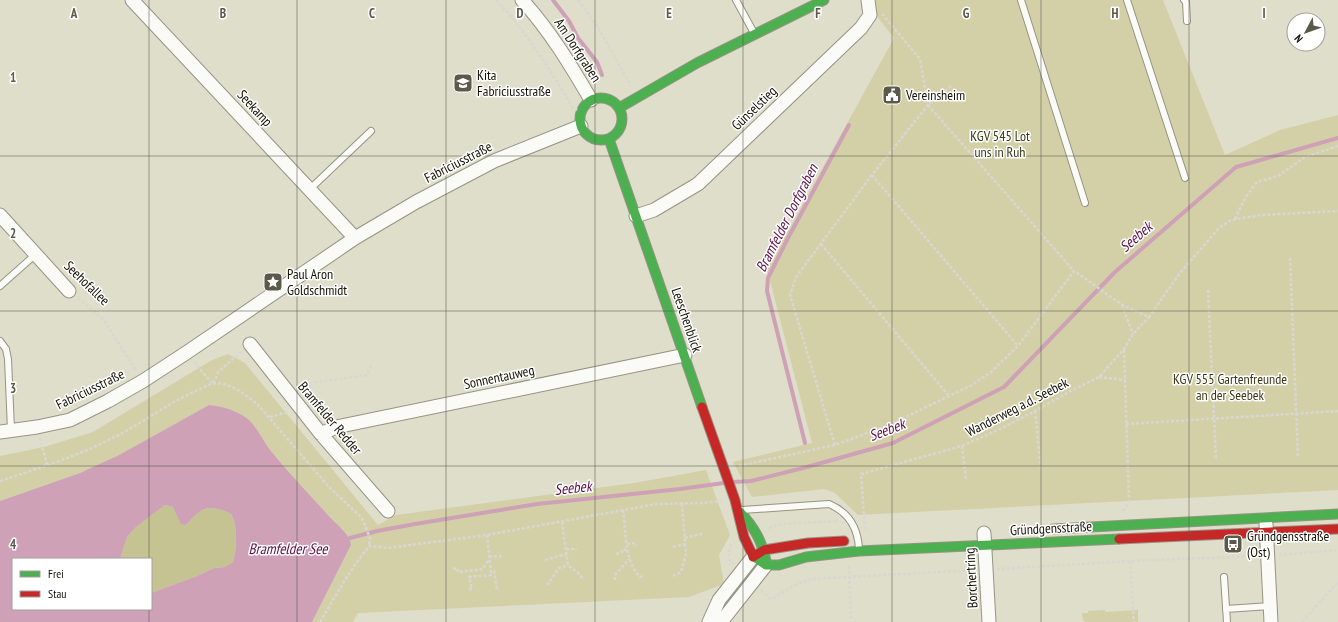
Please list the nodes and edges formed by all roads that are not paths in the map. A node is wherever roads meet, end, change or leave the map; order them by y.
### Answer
1 (132, 0) edge
2 (522, 0) edge
3 (736, 0) edge
4 (824, 0) edge
5 (868, 0) edge
6 (1021, 0) edge
7 (1127, 0) edge
8 (1184, 0) edge
9 (1187, 21) dead end
10 (754, 34) junction
11 (591, 100) junction
12 (619, 108) junction
13 (581, 126) junction
14 (370, 131) dead end
15 (609, 139) junction
16 (1185, 178) dead end
17 (310, 189) junction
18 (1085, 203) dead end
19 (0, 215) edge
20 (636, 216) junction
21 (355, 238) junction
22 (36, 254) junction
23 (0, 286) edge
24 (69, 291) road end
25 (0, 341) edge
26 (250, 344) road end
27 (684, 355) junction
28 (6, 431) edge
29 (321, 434) junction
30 (738, 510) junction
31 (388, 511) dead end
32 (1338, 514) edge
33 (1266, 518) junction
34 (1338, 529) edge
35 (1046, 530) dead end
36 (758, 532) junction
37 (1267, 532) junction
38 (985, 536) junction
39 (862, 540) junction
40 (808, 543) junction
41 (859, 551) junction
42 (759, 554) junction
43 (766, 565) junction
44 (1224, 577) dead end
45 (1270, 606) junction
46 (1226, 609) junction
47 (709, 622) edge
48 (721, 622) edge
49 (989, 622) edge
50 (1227, 622) edge
51 (1271, 622) edge

1 - 17 street, Seekamp
2 - 11 street, Am Dorfgraben
3 - 10 lane
4 - 10 street
5 - 20 street, Günselstieg
6 - 18 lane
7 - 16 lane
8 - 9 lane
10 - 12 street
11 - 12 street
11 - 13 street
12 - 15 street
13 - 15 street
13 - 21 street, Fabriciusstraße
14 - 17 lane
15 - 20 street, Leeschenblick
17 - 21 street, Seekamp
19 - 22 street, Seehofallee
20 - 27 street, Leeschenblick
21 - 28 street, Fabriciusstraße
22 - 23 lane
22 - 24 street, Seehofallee
25 - 28 lane
26 - 29 street, Bramfelder Redder
27 - 29 street, Sonnentauweg
27 - 30 street, Leeschenblick
29 - 31 street, Bramfelder Redder
30 - 36 street, Leeschenblick
30 - 39 lane
30 - 42 street, Leeschenblick
32 - 33 street, Gründgensstraße
33 - 35 street, Gründgensstraße
33 - 37 street
34 - 37 street, Gründgensstraße
36 - 40 street
36 - 42 street
37 - 38 street, Gründgensstraße
37 - 45 street
38 - 41 street, Gründgensstraße
38 - 49 street, Borchertring
39 - 40 street
39 - 41 lane
40 - 42 street
41 - 43 street, Gründgensstraße
42 - 43 street
42 - 47 street
43 - 48 street
44 - 46 lane
45 - 46 lane
45 - 51 street
46 - 50 lane

